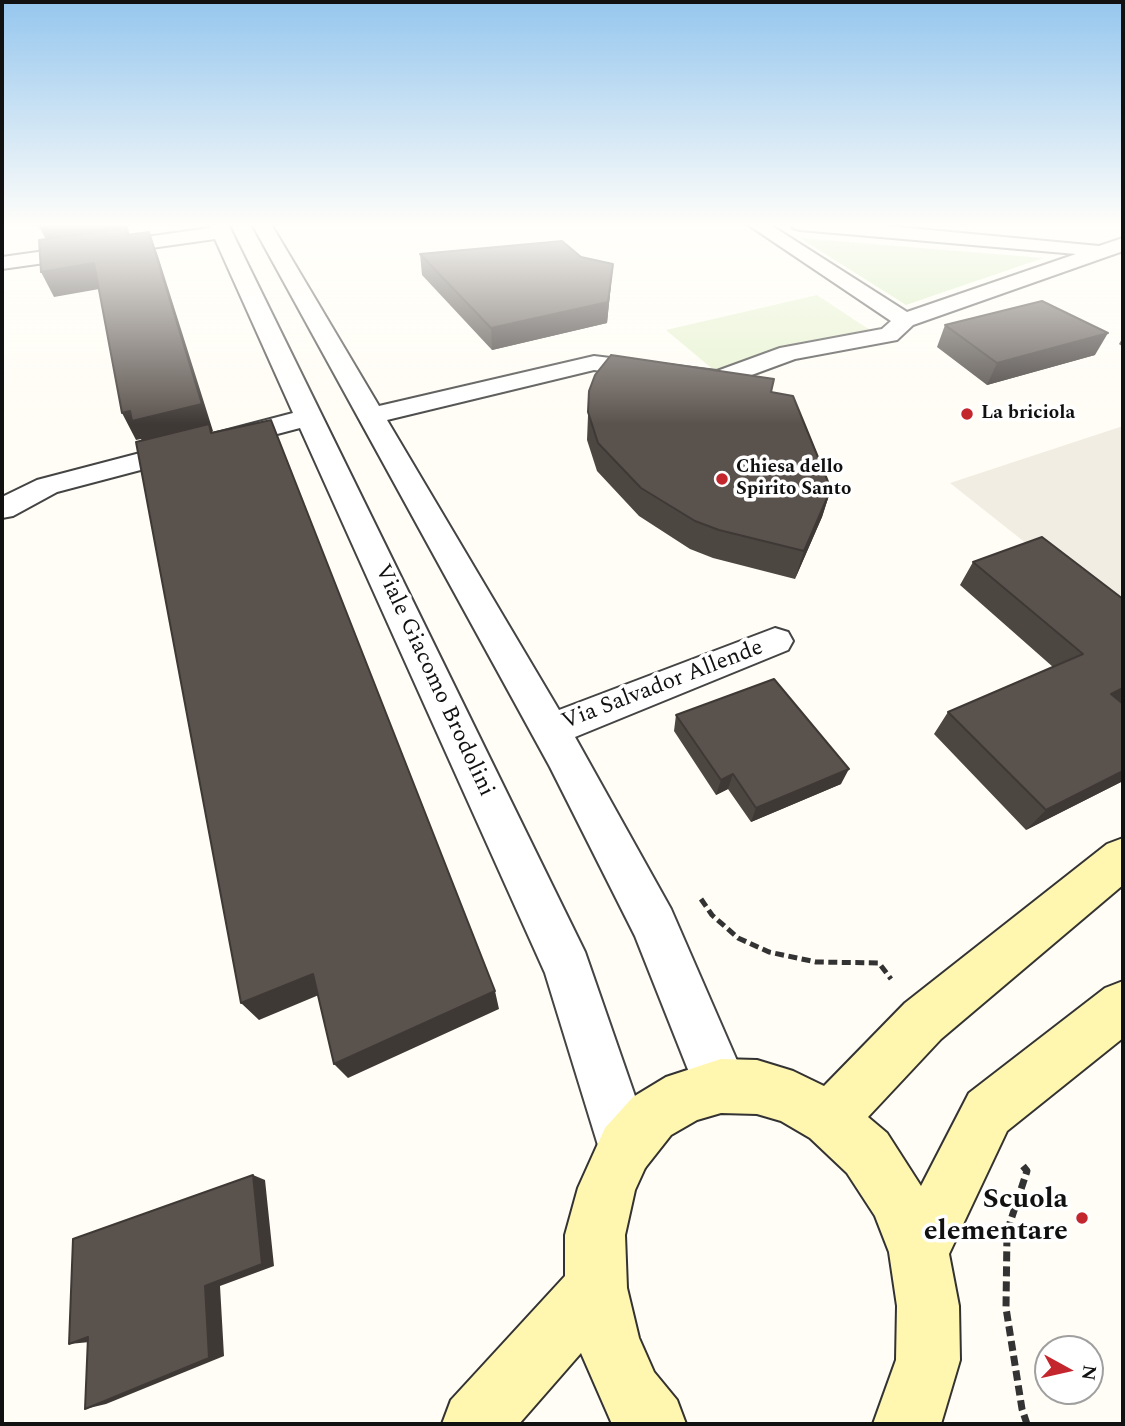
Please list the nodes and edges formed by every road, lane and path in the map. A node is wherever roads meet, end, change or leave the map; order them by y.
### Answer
1 (249, 291) edge
2 (299, 291) edge
3 (861, 291) edge
4 (989, 291) edge
5 (905, 320) junction
6 (369, 416) junction
7 (309, 417) junction
8 (2, 509) edge
9 (775, 641) dead end
10 (550, 730) junction
11 (1123, 859) edge
12 (1123, 1006) edge
13 (722, 1086) junction
14 (830, 1119) junction
15 (625, 1148) junction
16 (1027, 1171) dead end
17 (919, 1252) junction
18 (596, 1288) junction
19 (913, 1420) edge
20 (475, 1424) edge
21 (653, 1424) edge
22 (1027, 1424) edge

1 - 7 street, Viale Giacomo Brodolini
2 - 6 street
3 - 5 street
4 - 5 street
5 - 6 street
6 - 10 street
7 - 8 street
7 - 15 street, Viale Giacomo Brodolini
9 - 10 street, Via Salvador Allende
10 - 13 street
11 - 14 street
12 - 17 street
13 - 14 street
13 - 15 street
14 - 17 street
15 - 18 street
16 - 22 path
17 - 19 street
18 - 20 street
18 - 21 street

